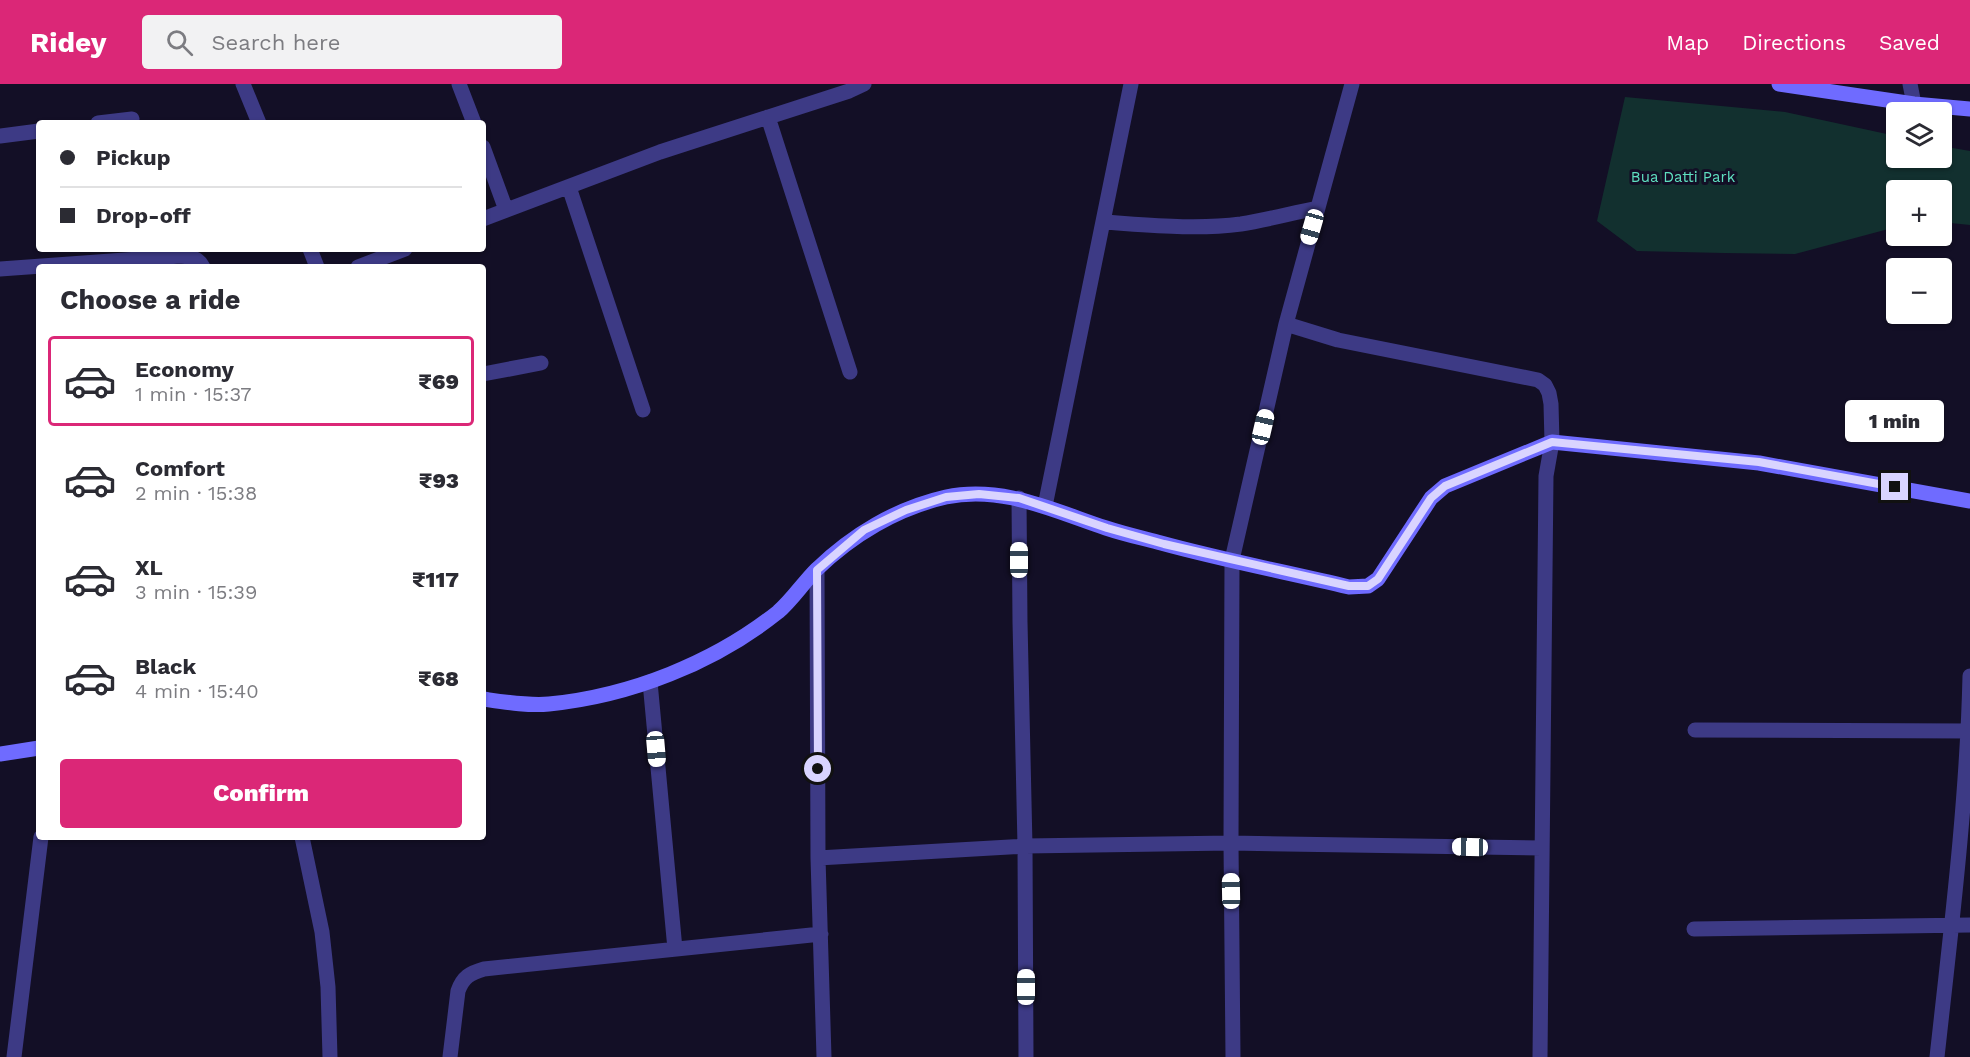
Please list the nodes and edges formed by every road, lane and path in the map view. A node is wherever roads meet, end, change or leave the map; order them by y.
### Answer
1 (243, 84) edge
2 (459, 84) edge
3 (864, 84) edge
4 (1131, 84) edge
5 (1352, 84) edge
6 (1779, 84) edge
7 (1910, 84) edge
8 (1900, 102) edge
9 (1914, 102) edge
10 (1952, 107) edge
11 (1970, 109) edge
12 (768, 117) junction
13 (132, 118) dead end
14 (118, 120) edge
15 (258, 120) edge
16 (473, 120) edge
17 (36, 131) edge
18 (0, 136) edge
19 (486, 155) edge
20 (569, 187) junction
21 (1318, 208) junction
22 (506, 210) junction
23 (486, 218) edge
24 (1103, 222) junction
25 (397, 252) edge
26 (69, 264) edge
27 (202, 264) edge
28 (366, 264) edge
29 (36, 266) edge
30 (0, 269) edge
31 (1286, 324) junction
32 (541, 363) dead end
33 (850, 372) dead end
34 (486, 373) edge
35 (643, 410) dead end
36 (1552, 442) junction
37 (1019, 498) junction
38 (1970, 501) edge
39 (1044, 506) junction
40 (1232, 560) junction
41 (817, 570) junction
42 (1970, 676) edge
43 (650, 682) junction
44 (486, 699) edge
45 (1695, 730) dead end
46 (1969, 730) edge
47 (36, 748) edge
48 (0, 754) edge
49 (41, 840) edge
50 (303, 840) edge
51 (1231, 843) junction
52 (1025, 846) junction
53 (1542, 848) junction
54 (818, 858) junction
55 (1970, 925) edge
56 (1951, 926) junction
57 (1694, 929) dead end
58 (821, 934) junction
59 (675, 949) junction
60 (15, 1057) edge
61 (330, 1057) edge
62 (450, 1057) edge
63 (824, 1057) edge
64 (1026, 1057) edge
65 (1233, 1057) edge
66 (1540, 1057) edge
67 (1937, 1057) edge

1 - 15 street
2 - 16 street
3 - 12 street
4 - 24 street
5 - 21 street
6 - 8 street
7 - 9 street
10 - 11 street
12 - 20 street
12 - 33 street
13 - 14 street
17 - 18 street
19 - 22 street
20 - 22 street
20 - 35 street
21 - 24 street
21 - 31 street
22 - 23 street
24 - 39 street
25 - 28 street
26 - 27 street
29 - 30 street
31 - 36 street
31 - 40 street
32 - 34 street
36 - 38 street
36 - 40 street
36 - 53 street
37 - 39 street
37 - 41 street
37 - 52 street
39 - 40 street
40 - 51 street
41 - 43 street
41 - 54 street
42 - 46 street
43 - 44 street
43 - 59 street
45 - 46 street
46 - 56 street
47 - 48 street
49 - 60 street
50 - 61 street
51 - 52 street
51 - 53 street
51 - 65 street
52 - 54 street
52 - 64 street
53 - 66 street
54 - 58 street
55 - 56 street
56 - 57 street
56 - 67 street
58 - 59 street
58 - 63 street
59 - 62 street

